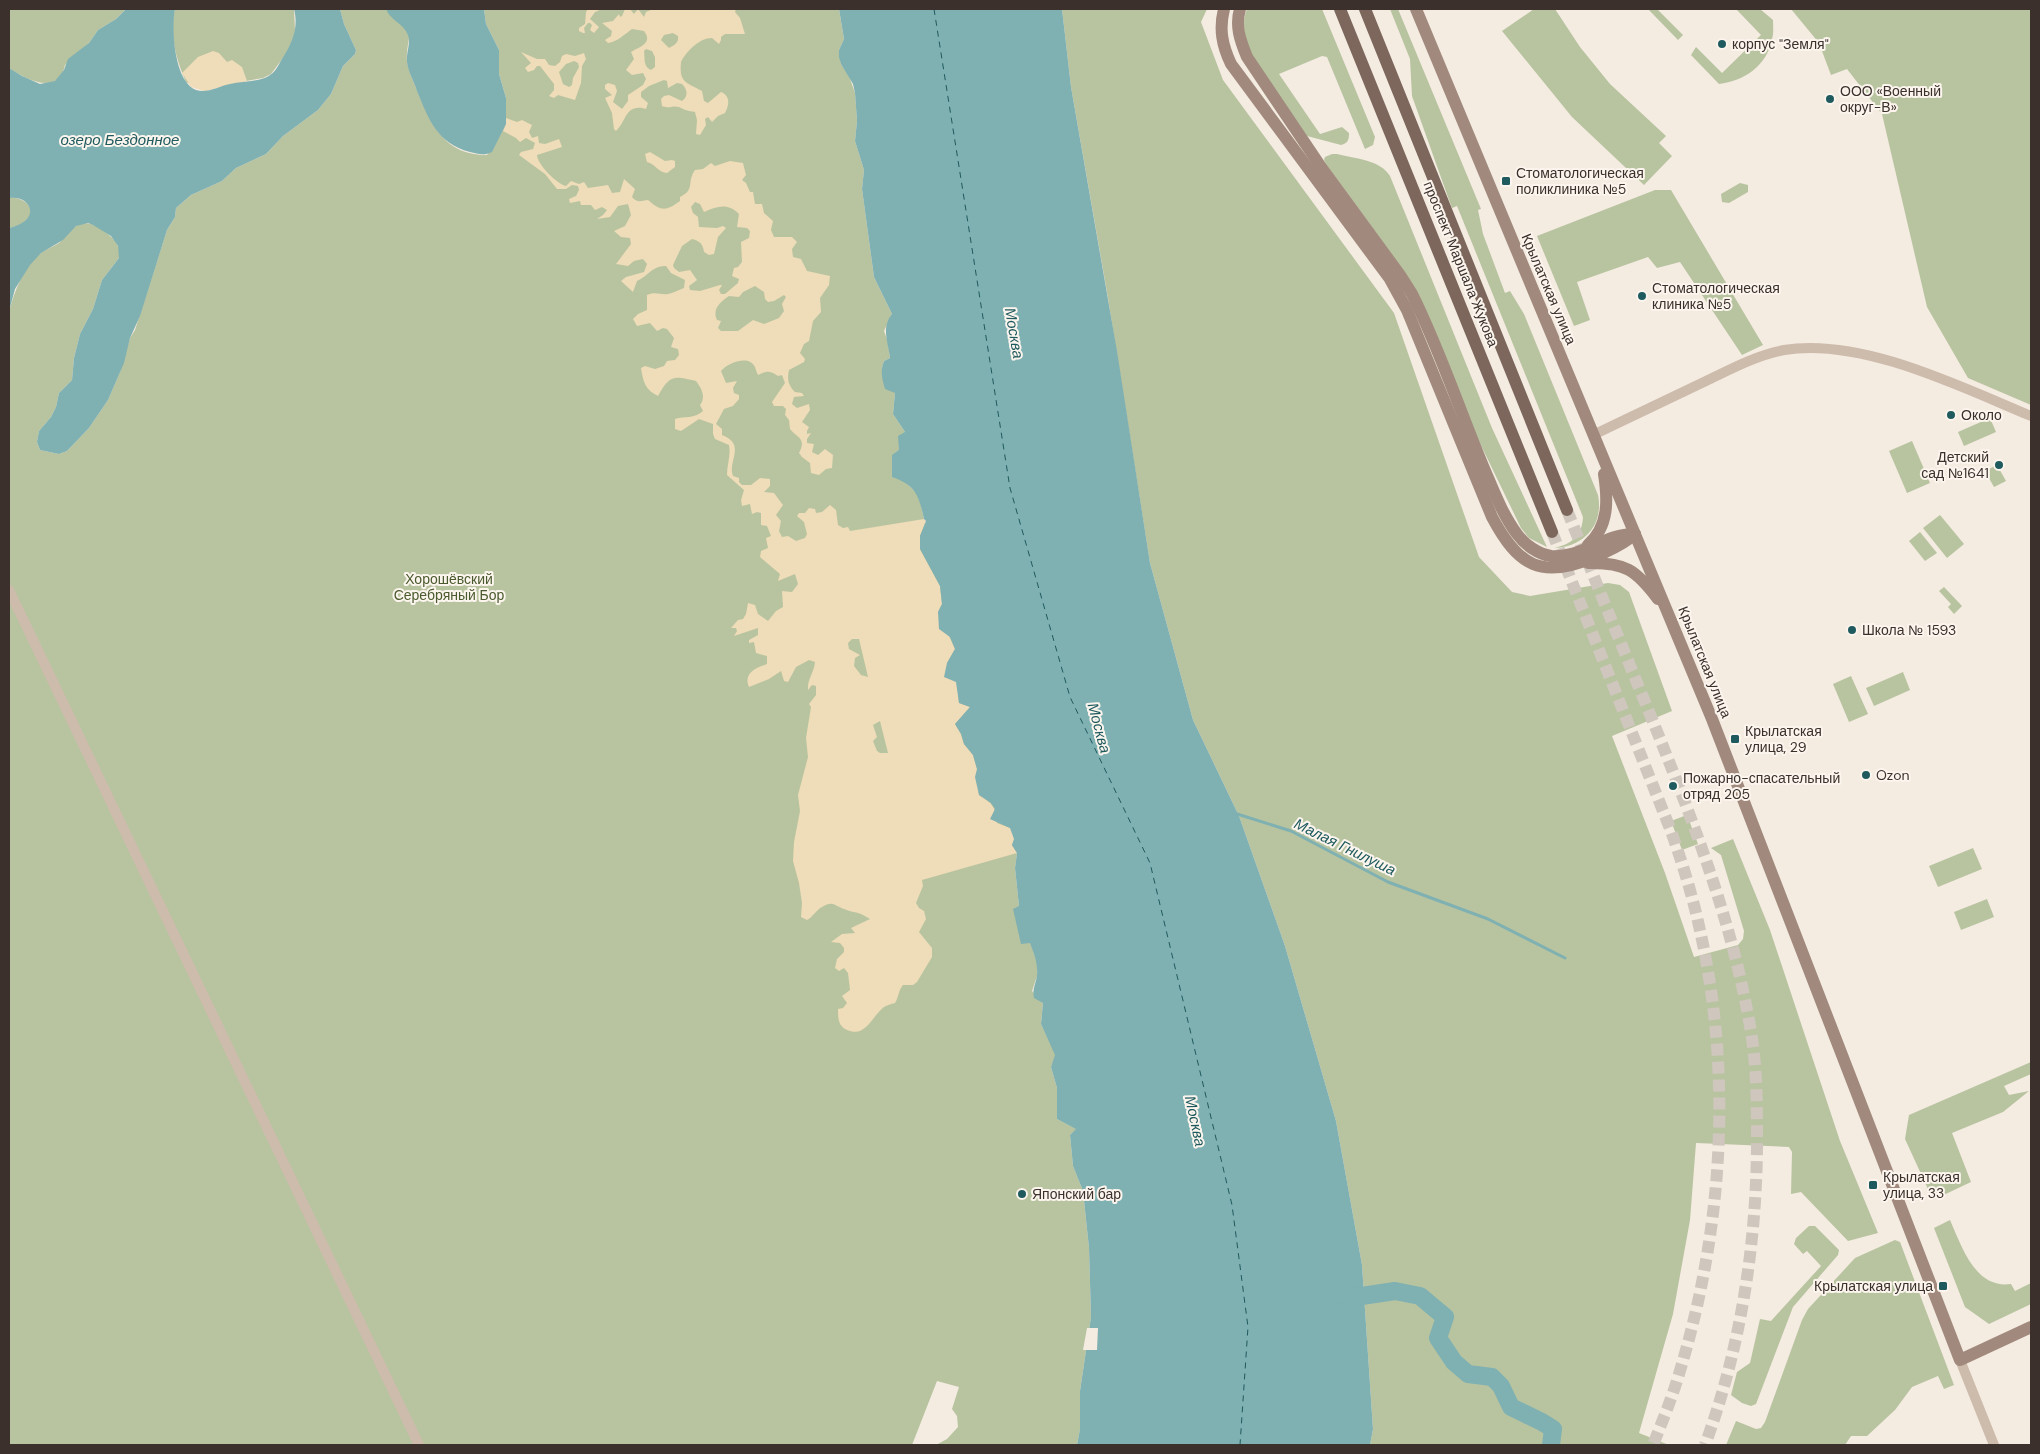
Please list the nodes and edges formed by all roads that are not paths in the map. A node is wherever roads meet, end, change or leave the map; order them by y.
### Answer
1 (1224, 9) edge
2 (1240, 9) edge
3 (1332, 9) edge
4 (1340, 9) edge
5 (1365, 9) edge
6 (1418, 12) edge
7 (1355, 44) junction
8 (2031, 416) edge
9 (1593, 435) junction
10 (1601, 454) junction
11 (1567, 510) tunnel mouth
12 (1552, 532) tunnel mouth
13 (1634, 534) junction
14 (1579, 557) junction
15 (9, 590) edge
16 (1670, 614) junction
17 (2031, 1326) edge
18 (1960, 1360) junction
19 (419, 1445) edge
20 (1994, 1445) edge

1 - 14 main road
2 - 14 main road
3 - 7 main road
4 - 7 main road, проспект Маршала Жукова
5 - 11 main road, проспект Маршала Жукова
6 - 9 main road, Крылатская улица
7 - 12 main road, проспект Маршала Жукова
8 - 9 street
9 - 10 main road, Крылатская улица
10 - 13 main road, Крылатская улица
10 - 14 main road
13 - 14 main road
13 - 16 main road, Крылатская улица
14 - 16 main road
15 - 19 street
16 - 18 main road, Крылатская улица
17 - 18 main road
18 - 20 street, Крылатская улица

